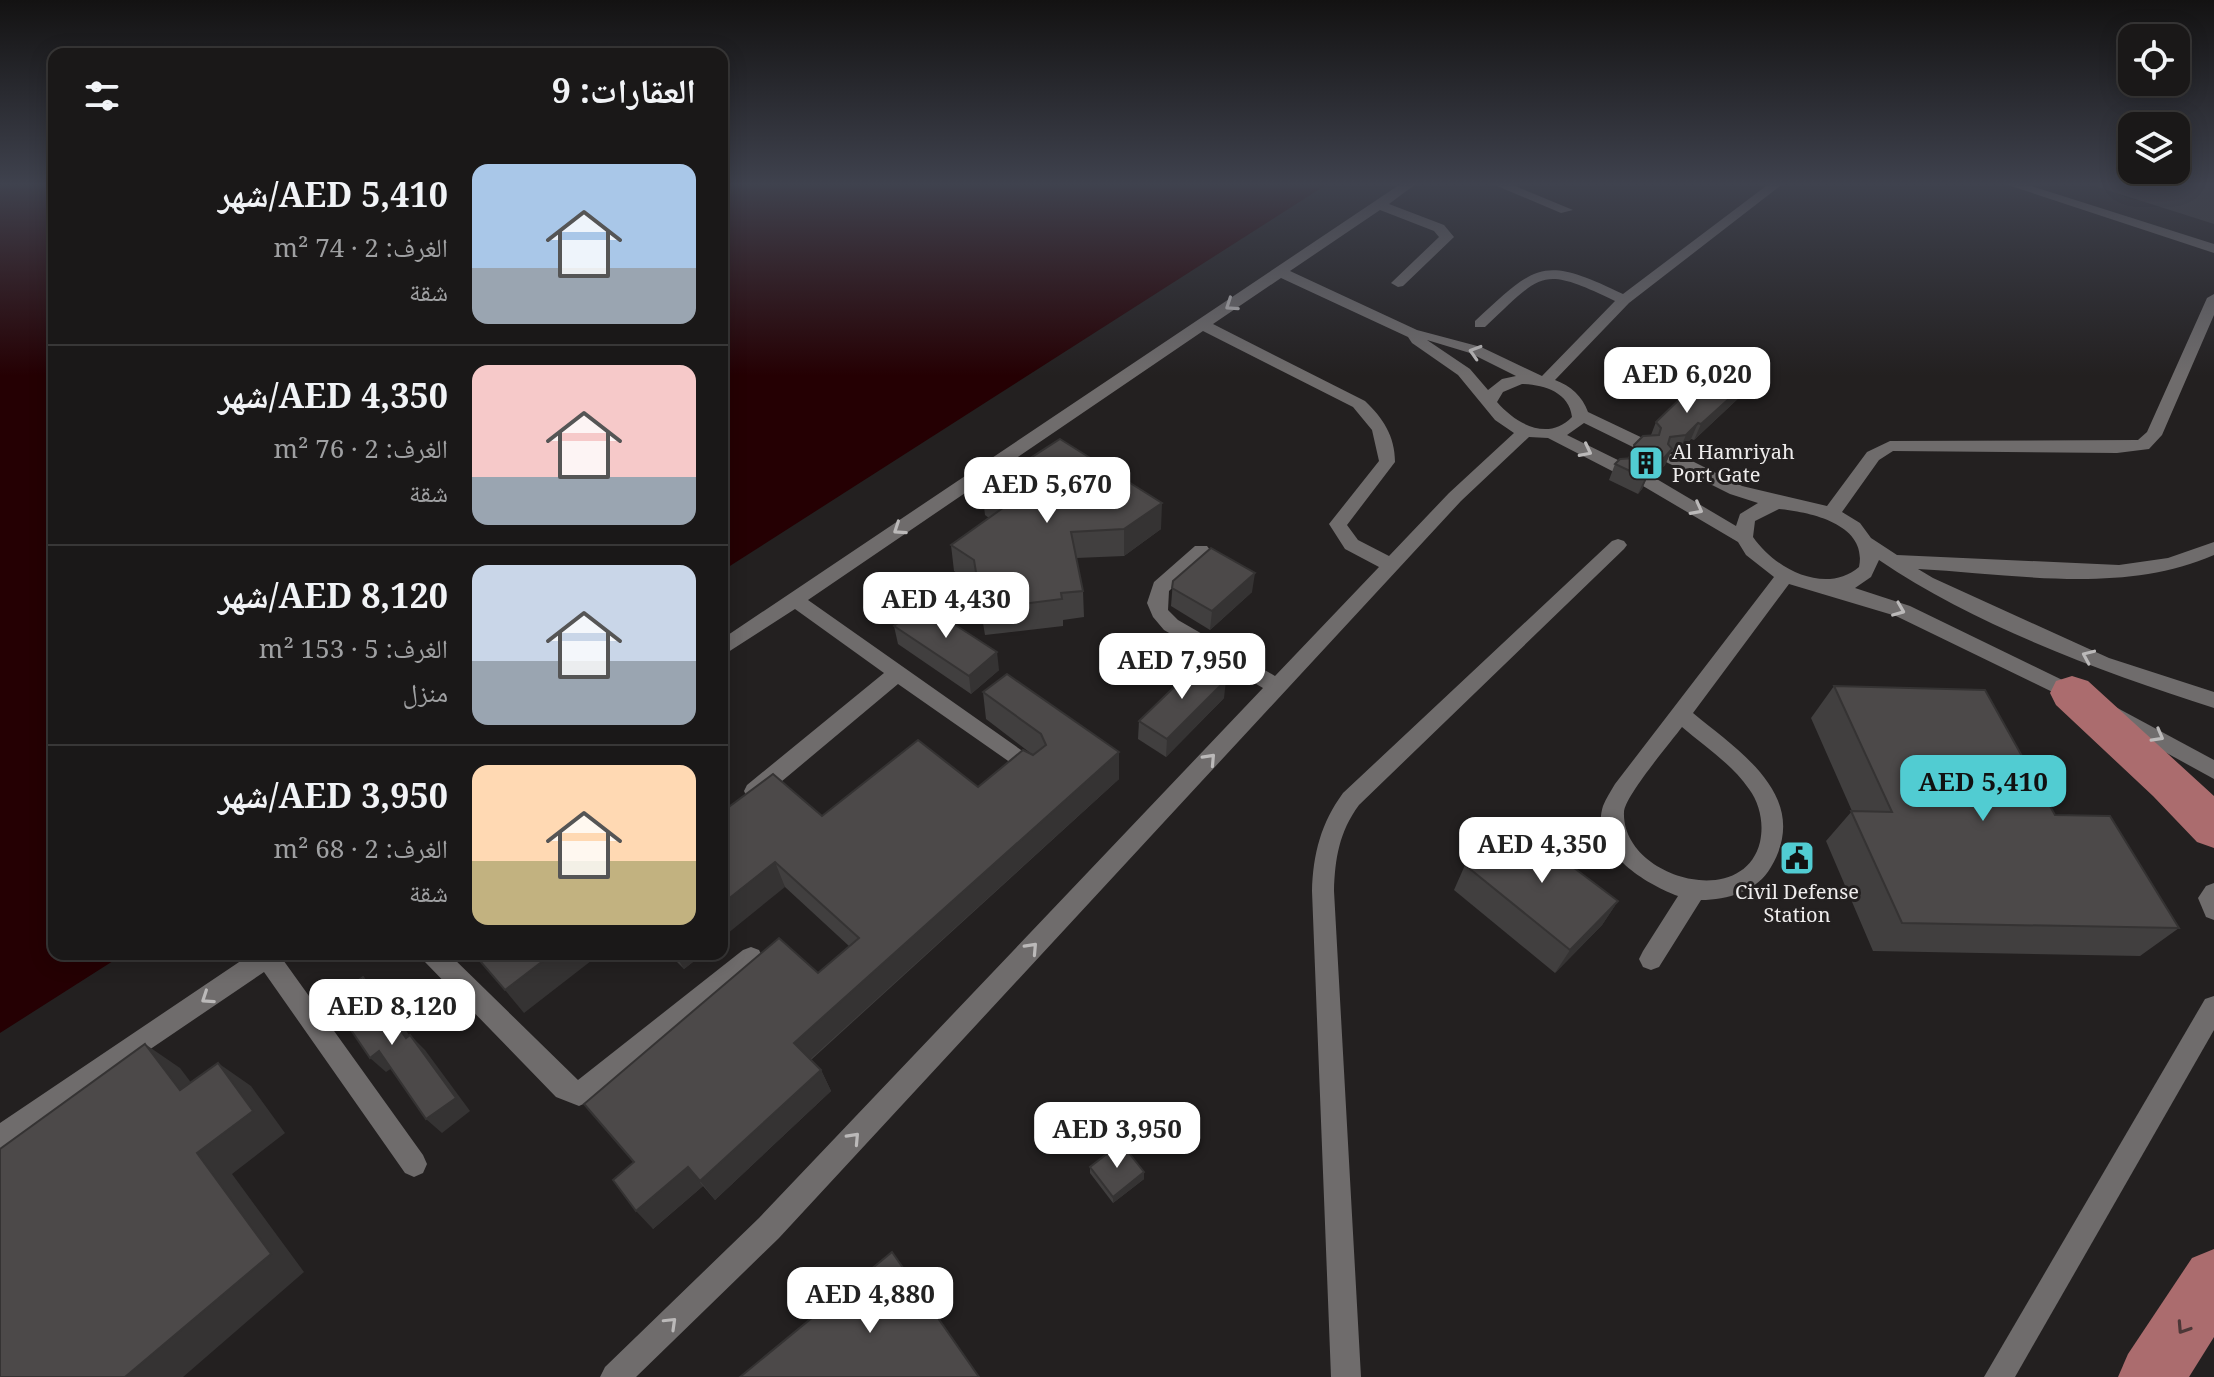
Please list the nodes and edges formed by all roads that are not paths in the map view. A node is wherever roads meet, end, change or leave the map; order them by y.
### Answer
1 (1317, 247) edge
2 (1436, 247) edge
3 (1693, 247) edge
4 (1280, 272) junction
5 (1398, 283) dead end
6 (2214, 298) edge
7 (1624, 300) junction
8 (1202, 324) junction
9 (1480, 324) dead end
10 (1414, 334) junction
11 (1539, 381) junction
12 (1490, 401) junction
13 (1581, 415) junction
14 (1526, 431) junction
15 (1551, 433) junction
16 (1643, 445) edge
17 (1672, 458) edge
18 (1620, 468) edge
19 (1649, 482) edge
20 (1779, 503) junction
21 (1831, 514) junction
22 (1744, 538) junction
23 (1866, 543) junction
24 (1618, 545) dead end
25 (2214, 548) edge
26 (1201, 550) dead end
27 (1891, 561) junction
28 (1392, 565) junction
29 (1785, 576) junction
30 (1825, 585) junction
31 (795, 600) junction
32 (728, 645) edge
33 (898, 673) junction
34 (1277, 687) junction
35 (2072, 693) junction
36 (2214, 700) edge
37 (1682, 715) junction
38 (1034, 770) edge
39 (2214, 770) edge
40 (737, 806) edge
41 (2214, 828) edge
42 (1695, 890) junction
43 (2214, 893) edge
44 (2214, 910) edge
45 (751, 958) edge
46 (1651, 959) dead end
47 (263, 960) edge
48 (272, 960) edge
49 (439, 960) edge
50 (2214, 1007) edge
51 (0, 1138) edge
52 (414, 1164) dead end
53 (2214, 1280) edge
54 (615, 1377) edge
55 (1346, 1377) edge
56 (1999, 1377) edge
57 (2151, 1377) edge

1 - 4 lane
2 - 5 lane
3 - 7 lane
4 -> 8 lane
4 - 10 lane
6 - 21 lane
7 - 9 lane
7 - 11 lane
8 - 28 lane
8 -> 31 lane
11 -> 10 lane
10 - 12 lane
11 - 12 lane
11 - 13 lane
12 - 14 lane
13 - 15 lane
13 - 16 lane
14 - 15 lane
14 - 28 lane
15 -> 18 lane
17 - 20 lane
19 -> 22 lane
20 - 21 lane
20 - 22 lane
21 - 23 lane
22 - 29 lane
23 - 27 lane
23 - 30 lane
24 - 55 lane
25 - 27 lane
26 - 34 lane
36 -> 27 lane
28 - 34 lane
29 - 30 lane
29 - 37 lane
30 -> 35 lane
31 - 32 lane
31 - 33 lane
33 - 38 lane
33 - 40 lane
54 -> 34 lane
35 -> 39 lane
35 - 41 main road
37 - 42 lane
37 - 42 lane
42 - 46 lane
43 - 44 lane
45 - 49 lane
47 -> 51 lane
48 - 52 lane
50 - 56 lane
53 -> 57 main road

